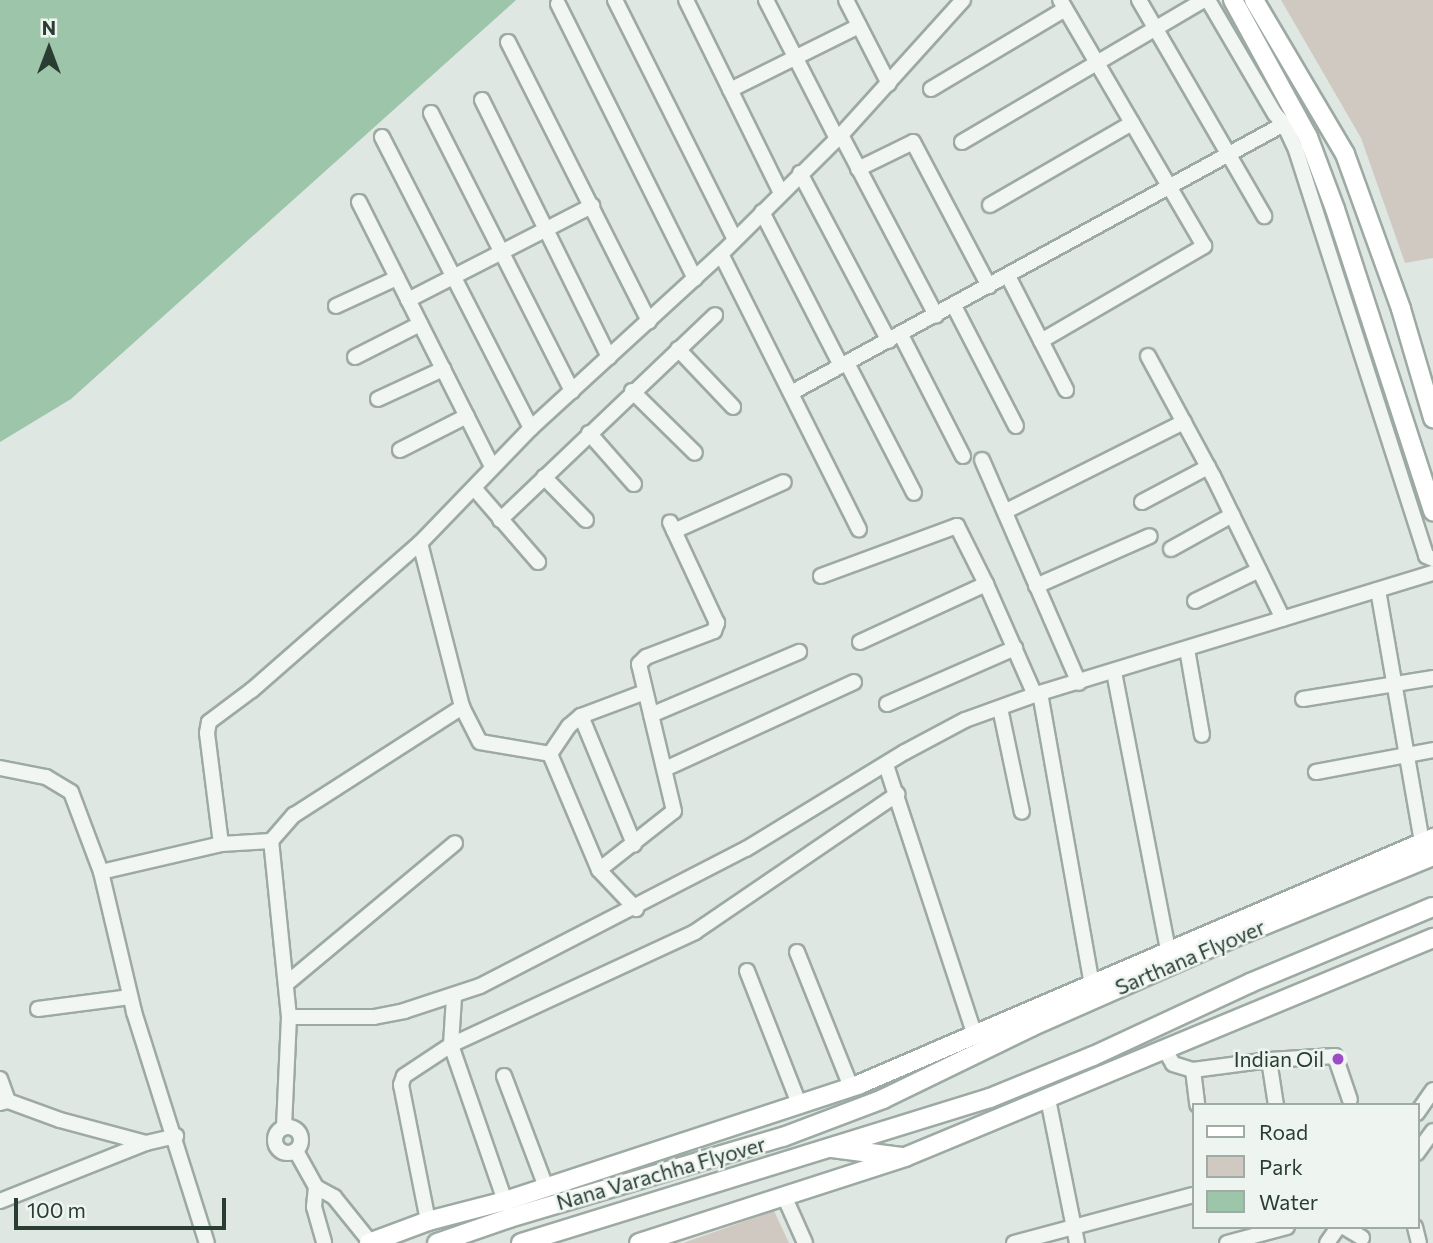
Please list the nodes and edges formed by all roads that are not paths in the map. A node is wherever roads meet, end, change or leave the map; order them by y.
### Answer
1 (615, 0) edge
2 (686, 0) edge
3 (766, 0) edge
4 (846, 0) edge
5 (963, 0) edge
6 (1139, 0) edge
7 (1206, 0) edge
8 (1233, 0) edge
9 (1254, 0) edge
10 (558, 4) dead end
11 (1063, 4) edge
12 (859, 26) junction
13 (1155, 28) junction
14 (508, 42) dead end
15 (795, 57) junction
16 (1098, 64) junction
17 (889, 84) junction
18 (931, 89) dead end
19 (730, 90) junction
20 (482, 100) dead end
21 (431, 113) dead end
22 (1132, 123) junction
23 (1284, 124) junction
24 (382, 137) dead end
25 (839, 137) junction
26 (962, 142) dead end
27 (1303, 146) junction
28 (1227, 156) junction
29 (858, 169) junction
30 (800, 173) junction
31 (1169, 187) junction
32 (781, 192) junction
33 (359, 202) dead end
34 (990, 205) dead end
35 (592, 206) junction
36 (762, 212) junction
37 (1264, 216) dead end
38 (546, 230) junction
39 (735, 240) junction
40 (502, 253) junction
41 (721, 254) junction
42 (1009, 276) junction
43 (452, 277) junction
44 (397, 278) junction
45 (695, 279) junction
46 (989, 286) junction
47 (408, 300) junction
48 (336, 306) dead end
49 (954, 306) junction
50 (715, 315) dead end
51 (936, 315) junction
52 (649, 321) junction
53 (421, 324) junction
54 (895, 338) junction
55 (1041, 341) junction
56 (678, 349) junction
57 (1148, 356) dead end
58 (355, 357) dead end
59 (609, 357) junction
60 (844, 365) junction
61 (443, 369) junction
62 (1066, 390) dead end
63 (572, 391) junction
64 (632, 391) junction
65 (791, 393) junction
66 (378, 400) dead end
67 (733, 407) dead end
68 (467, 416) junction
69 (1433, 418) edge
70 (1184, 422) junction
71 (1016, 426) dead end
72 (531, 429) junction
73 (589, 433) junction
74 (400, 450) dead end
75 (695, 453) dead end
76 (963, 456) dead end
77 (982, 460) dead end
78 (492, 467) junction
79 (1208, 467) junction
80 (544, 477) junction
81 (784, 482) dead end
82 (634, 484) dead end
83 (474, 488) junction
84 (914, 494) dead end
85 (1142, 502) dead end
86 (1006, 510) junction
87 (1433, 511) edge
88 (1232, 515) junction
89 (500, 520) junction
90 (586, 520) dead end
91 (859, 529) dead end
92 (1150, 536) dead end
93 (420, 543) junction
94 (1171, 549) dead end
95 (1433, 559) edge
96 (538, 562) dead end
97 (1259, 570) junction
98 (1433, 573) edge
99 (821, 576) dead end
100 (986, 584) junction
101 (1036, 586) junction
102 (1378, 590) junction
103 (1195, 601) dead end
104 (1283, 619) junction
105 (860, 642) dead end
106 (1015, 648) junction
107 (1187, 649) junction
108 (799, 652) dead end
109 (1114, 673) junction
110 (1433, 678) edge
111 (853, 682) dead end
112 (1079, 682) junction
113 (1396, 684) junction
114 (645, 692) junction
115 (1037, 694) junction
116 (1303, 699) dead end
117 (887, 704) dead end
118 (462, 707) junction
119 (1000, 708) junction
120 (651, 715) junction
121 (581, 716) junction
122 (1202, 736) dead end
123 (1433, 750) edge
124 (550, 754) junction
125 (1407, 758) junction
126 (886, 765) junction
127 (0, 768) edge
128 (665, 769) junction
129 (1316, 772) dead end
130 (897, 794) junction
131 (1022, 812) dead end
132 (271, 841) junction
133 (455, 843) dead end
134 (220, 844) junction
135 (634, 844) junction
136 (1429, 845) edge
137 (599, 870) junction
138 (102, 872) junction
139 (1433, 907) edge
140 (636, 909) junction
141 (1433, 937) edge
142 (1168, 951) junction
143 (797, 952) dead end
144 (747, 971) dead end
145 (286, 984) junction
146 (1092, 984) junction
147 (130, 997) junction
148 (454, 997) junction
149 (38, 1009) dead end
150 (289, 1017) junction
151 (975, 1035) junction
152 (451, 1045) junction
153 (1165, 1050) junction
154 (1269, 1060) junction
155 (913, 1063) junction
156 (950, 1067) junction
157 (1193, 1070) junction
158 (503, 1076) dead end
159 (0, 1079) edge
160 (851, 1087) junction
161 (1433, 1090) edge
162 (990, 1098) junction
163 (883, 1099) junction
164 (1048, 1099) junction
165 (1350, 1100) dead end
166 (4, 1102) edge
167 (1197, 1103) edge
168 (1276, 1103) edge
169 (799, 1104) junction
170 (1419, 1110) edge
171 (1433, 1131) edge
172 (963, 1133) junction
173 (176, 1136) junction
174 (146, 1143) junction
175 (825, 1147) junction
176 (1419, 1150) edge
177 (905, 1157) junction
178 (316, 1187) junction
179 (546, 1187) junction
180 (1192, 1195) edge
181 (785, 1198) junction
182 (0, 1201) edge
183 (505, 1201) junction
184 (428, 1221) junction
185 (1074, 1226) junction
186 (1280, 1229) edge
187 (207, 1243) edge
188 (324, 1243) edge
189 (371, 1243) edge
190 (437, 1243) edge
191 (521, 1243) edge
192 (639, 1243) edge
193 (805, 1243) edge
194 (1014, 1243) edge
195 (1077, 1243) edge
196 (1227, 1243) edge

1 - 39 street
2 - 19 street
3 - 15 street
4 - 12 street
5 - 17 street
6 - 13 street
7 - 13 street
7 - 23 street
8 - 27 main road
9 - 69 main road
10 - 45 street
11 - 16 street
11 - 18 street
12 - 15 street
12 - 17 street
13 - 16 street
13 - 28 street
14 - 35 street
15 - 19 street
15 - 25 street
16 - 22 street
16 - 26 street
17 - 25 street
19 - 32 street
20 - 38 street
21 - 40 street
22 - 31 street
22 - 34 street
23 - 27 street
23 - 28 street
24 - 43 street
25 - 29 street
25 - 30 street
27 - 87 main road
27 - 95 street
28 - 31 street
28 - 37 street
29 - 46 street
29 - 51 street
30 - 32 street
30 - 54 street
31 - 42 street
31 - 55 street
32 - 36 street
33 - 44 street
35 - 38 street
35 - 52 street
36 - 39 street
36 - 60 street
38 - 40 street
38 - 59 street
39 - 41 street
40 - 43 street
40 - 63 street
41 - 45 street
41 - 65 street
42 - 46 street
42 - 55 street
43 - 47 street
43 - 72 street
44 - 47 street
44 - 48 street
45 - 52 street
46 - 49 street
47 - 53 street
49 - 51 street
49 - 71 street
50 - 56 street
51 - 54 street
52 - 59 street
53 - 58 street
53 - 61 street
54 - 60 street
54 - 76 street
55 - 62 street
56 - 64 street
56 - 67 street
57 - 70 street
59 - 63 street
60 - 65 street
60 - 84 street
61 - 66 street
61 - 68 street
63 - 72 street
64 - 73 street
64 - 75 street
65 - 91 street
68 - 74 street
68 - 78 street
70 - 79 street
70 - 86 street
72 - 78 street
73 - 80 street
73 - 82 street
77 - 86 street
78 - 83 street
79 - 85 street
79 - 88 street
80 - 89 street
80 - 90 street
81 - 114 street
83 - 89 street
83 - 93 street
86 - 101 street
88 - 94 street
88 - 97 street
89 - 96 street
92 - 101 street
93 - 118 street
93 - 134 street
97 - 103 street
97 - 104 street
98 - 102 street
99 - 100 street
100 - 105 street
100 - 106 street
101 - 112 street
102 - 104 street
102 - 113 street
104 - 107 street
106 - 115 street
106 - 117 street
107 - 109 street
107 - 122 street
108 - 120 street
109 - 112 street
109 - 142 street
110 - 113 street
111 - 128 street
112 - 115 street
113 - 116 street
113 - 125 street
114 - 120 street
114 - 121 street
115 - 119 street
115 - 146 street
118 - 124 street
118 - 132 street
119 - 126 street
119 - 131 street
120 - 128 street
121 - 124 street
121 - 135 street
123 - 125 street
124 - 137 street
125 - 129 street
125 - 136 street
126 - 130 street
126 - 140 street
127 - 138 street
128 - 135 street
130 - 151 street
130 - 152 street
132 - 134 street
132 - 145 street
133 - 145 street
134 - 138 street
135 - 137 street
136 - 142 main road
136 - 156 main road, Sarthana Flyover
137 - 140 street
138 - 147 street
139 - 162 main road
140 - 148 street
141 - 153 main road
142 - 146 main road
143 - 160 street
144 - 169 street
145 - 150 street
146 - 151 main road
147 - 149 street
147 - 173 street
148 - 150 street
148 - 152 street
150 - 178 street
151 - 155 main road
152 - 183 street
152 - 184 street
153 - 157 street
153 - 164 main road
154 - 157 street
154 - 165 street
154 - 168 street
155 - 156 main road
155 - 160 main road
155 - 163 main road
156 - 163 main road, Nana Varachha Flyover
157 - 167 street
158 - 179 street
159 - 166 street
160 - 169 main road
161 - 170 street
162 - 172 main road
162 - 175 main road, Nana Varachha Flyover
163 - 190 main road, Nana Varachha Flyover
164 - 172 main road
164 - 185 street
166 - 174 street
169 - 179 main road
171 - 176 street
172 - 177 main road
173 - 174 street
173 - 187 street
174 - 182 street
175 - 177 main road
175 - 191 main road, Nana Varachha Flyover
177 - 181 main road
178 - 188 street
178 - 189 street
179 - 183 main road
180 - 185 street
181 - 192 main road
181 - 193 street
183 - 184 main road
184 - 189 main road
185 - 194 street
185 - 195 street
186 - 196 street

